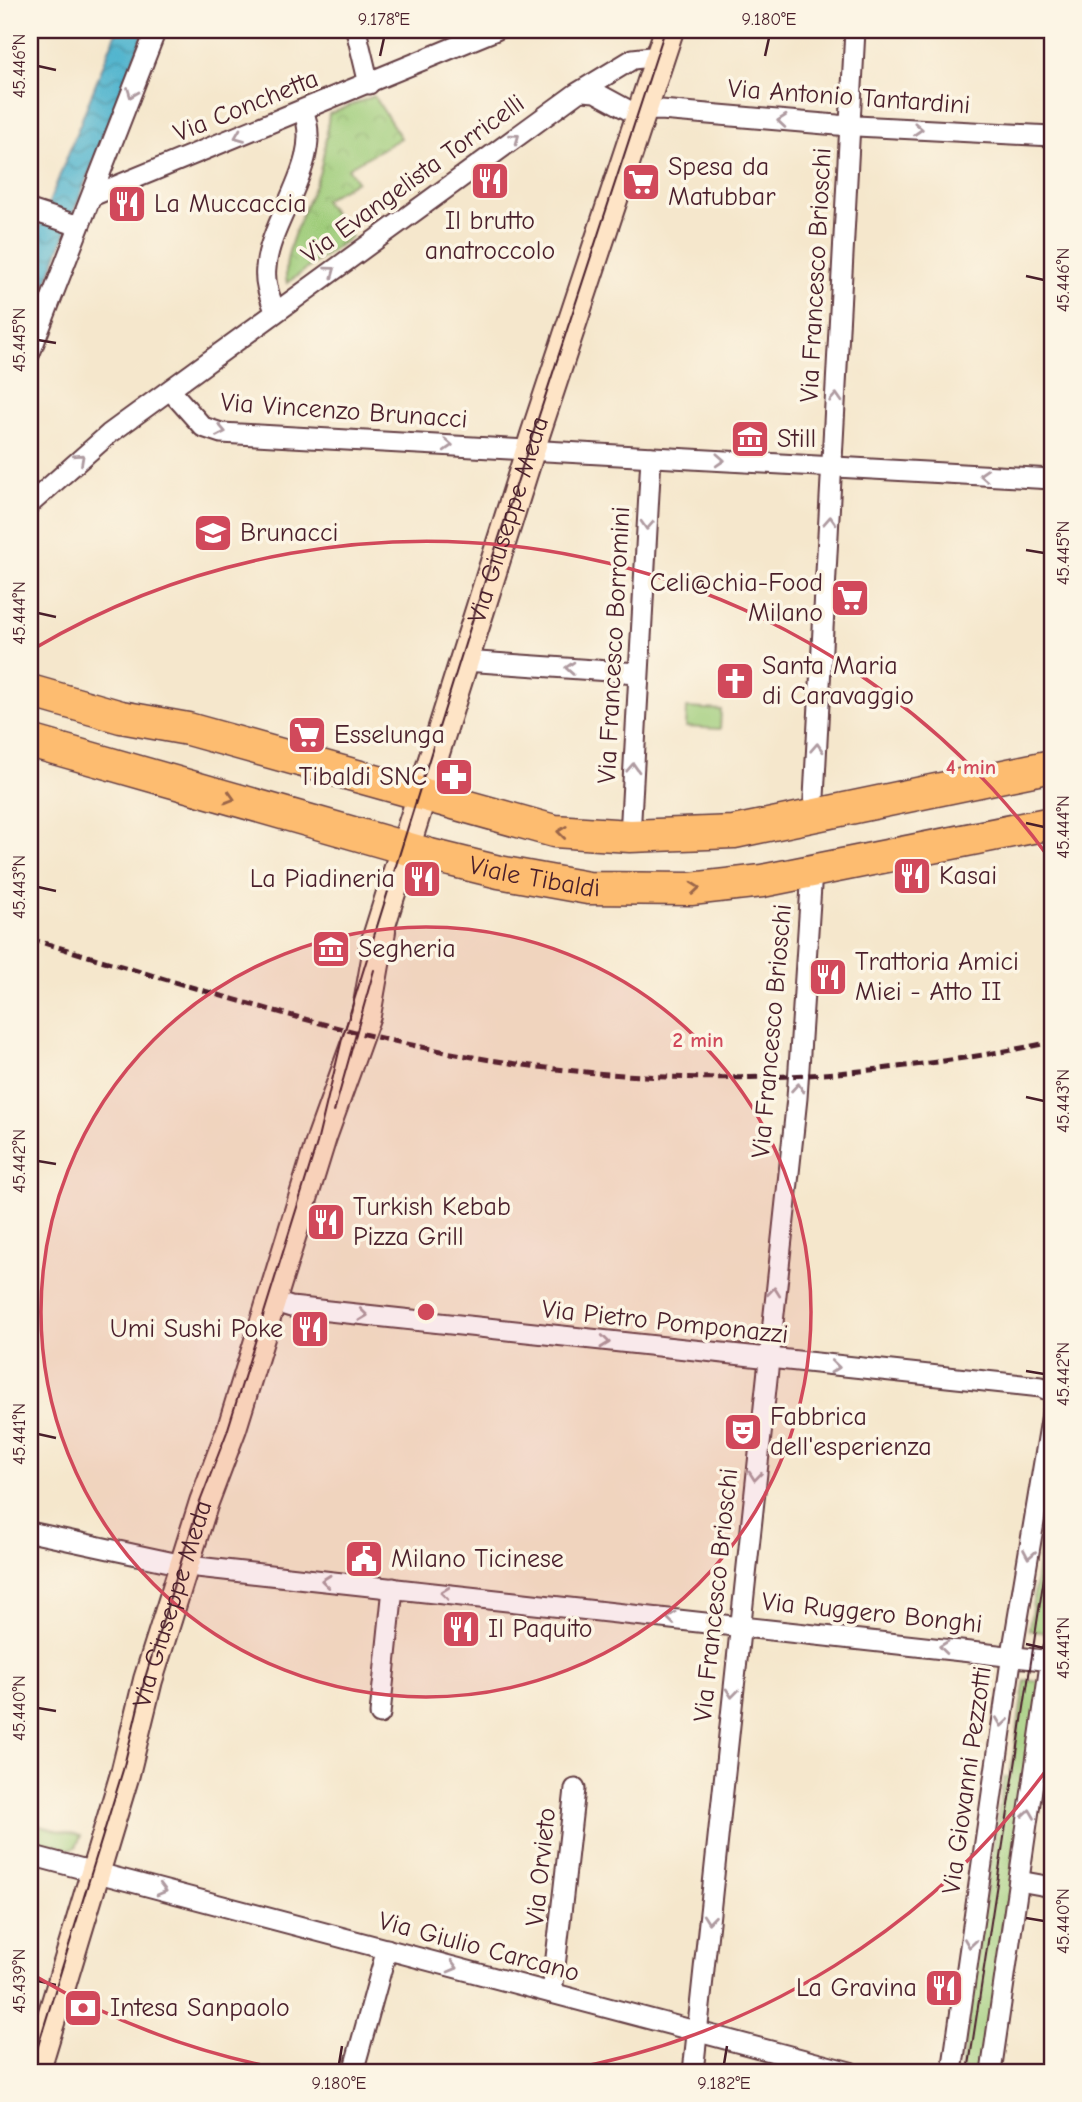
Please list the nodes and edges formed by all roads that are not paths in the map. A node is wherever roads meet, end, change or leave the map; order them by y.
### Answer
1 (156, 30) edge
2 (356, 30) edge
3 (496, 30) edge
4 (855, 30) edge
5 (664, 43) edge
6 (369, 84) junction
7 (582, 91) junction
8 (643, 110) junction
9 (303, 111) junction
10 (850, 126) junction
11 (1052, 136) edge
12 (92, 196) junction
13 (34, 211) edge
14 (73, 223) junction
15 (275, 311) junction
16 (30, 353) edge
17 (170, 390) junction
18 (531, 450) junction
19 (651, 457) junction
20 (833, 467) junction
21 (1052, 479) edge
22 (30, 504) edge
23 (465, 661) junction
24 (638, 673) junction
25 (30, 691) edge
26 (30, 741) edge
27 (1052, 766) edge
28 (423, 796) junction
29 (813, 816) junction
30 (1052, 823) edge
31 (630, 836) junction
32 (407, 848) junction
33 (812, 871) junction
34 (272, 1301) junction
35 (767, 1360) junction
36 (1052, 1392) edge
37 (1052, 1414) edge
38 (30, 1532) edge
39 (184, 1566) junction
40 (393, 1588) junction
41 (739, 1625) junction
42 (1012, 1654) junction
43 (1052, 1657) edge
44 (380, 1714) dead end
45 (575, 1788) dead end
46 (30, 1855) edge
47 (96, 1872) junction
48 (1019, 1881) junction
49 (1052, 1887) edge
50 (387, 1949) junction
51 (552, 1993) junction
52 (698, 2032) junction
53 (34, 2072) edge
54 (353, 2072) edge
55 (693, 2072) edge
56 (850, 2072) edge
57 (952, 2072) edge
58 (991, 2072) edge

1 -> 12 street
2 - 6 street
3 - 6 street, Via Conchetta
4 - 10 street, Via Francesco Brioschi
5 - 7 street, Via Evangelista Torricelli
5 - 8 street, Via Giuseppe Meda
6 - 9 street, Via Conchetta
7 - 8 street, Via Antonio Tantardini
15 -> 7 street, Via Evangelista Torricelli
10 -> 8 street, Via Antonio Tantardini
8 - 18 street, Via Giuseppe Meda
9 -> 12 street, Via Conchetta
9 - 15 street, Via Evangelista Torricelli
10 -> 11 street, Via Antonio Tantardini
20 -> 10 street, Via Francesco Brioschi
12 - 14 street
13 - 14 street
14 - 16 street
15 - 17 street, Via Evangelista Torricelli
17 -> 18 street, Via Vincenzo Brunacci
22 -> 17 street, Via Evangelista Torricelli
18 - 19 street, Via Vincenzo Brunacci
18 - 23 street, Via Giuseppe Meda
19 -> 20 street, Via Vincenzo Brunacci
19 -> 24 street, Via Francesco Borromini
21 -> 20 street, Via Vincenzo Brunacci
29 -> 20 street, Via Francesco Brioschi
24 -> 23 street
23 - 28 street, Via Giuseppe Meda
31 -> 24 street, Via Francesco Borromini
25 - 28 main road, Viale Tibaldi
26 -> 32 main road, Viale Tibaldi
27 - 29 main road, Viale Tibaldi
31 -> 28 main road, Viale Tibaldi
28 - 32 street, Via Giuseppe Meda
29 - 31 main road, Viale Tibaldi
30 - 33 main road, Viale Tibaldi
32 -> 33 main road, Viale Tibaldi
32 - 34 street, Via Giuseppe Meda
35 -> 33 street, Via Francesco Brioschi
34 -> 35 street, Via Pietro Pomponazzi
34 - 39 street, Via Giuseppe Meda
35 -> 36 street, Via Pietro Pomponazzi
35 -> 41 street, Via Francesco Brioschi
37 -> 42 street, Via Giovanni Pezzotti
38 - 39 street, Via Ruggero Bonghi
40 -> 39 street, Via Ruggero Bonghi
39 - 47 street, Via Giuseppe Meda
41 -> 40 street, Via Ruggero Bonghi
40 - 44 street
42 -> 41 street, Via Ruggero Bonghi
41 -> 52 street, Via Francesco Brioschi
42 - 43 street, Via Ruggero Bonghi
42 -> 57 street, Via Giovanni Pezzotti
48 -> 43 street
45 - 51 street, Via Orvieto
46 - 47 street, Via Giulio Carcano
47 -> 50 street, Via Giulio Carcano
47 - 53 street, Via Giuseppe Meda
48 - 49 street
48 - 58 street
50 -> 51 street, Via Giulio Carcano
50 - 54 street
51 - 52 street, Via Giulio Carcano
52 - 55 street, Via Francesco Brioschi
52 - 56 street, Via Giulio Carcano

